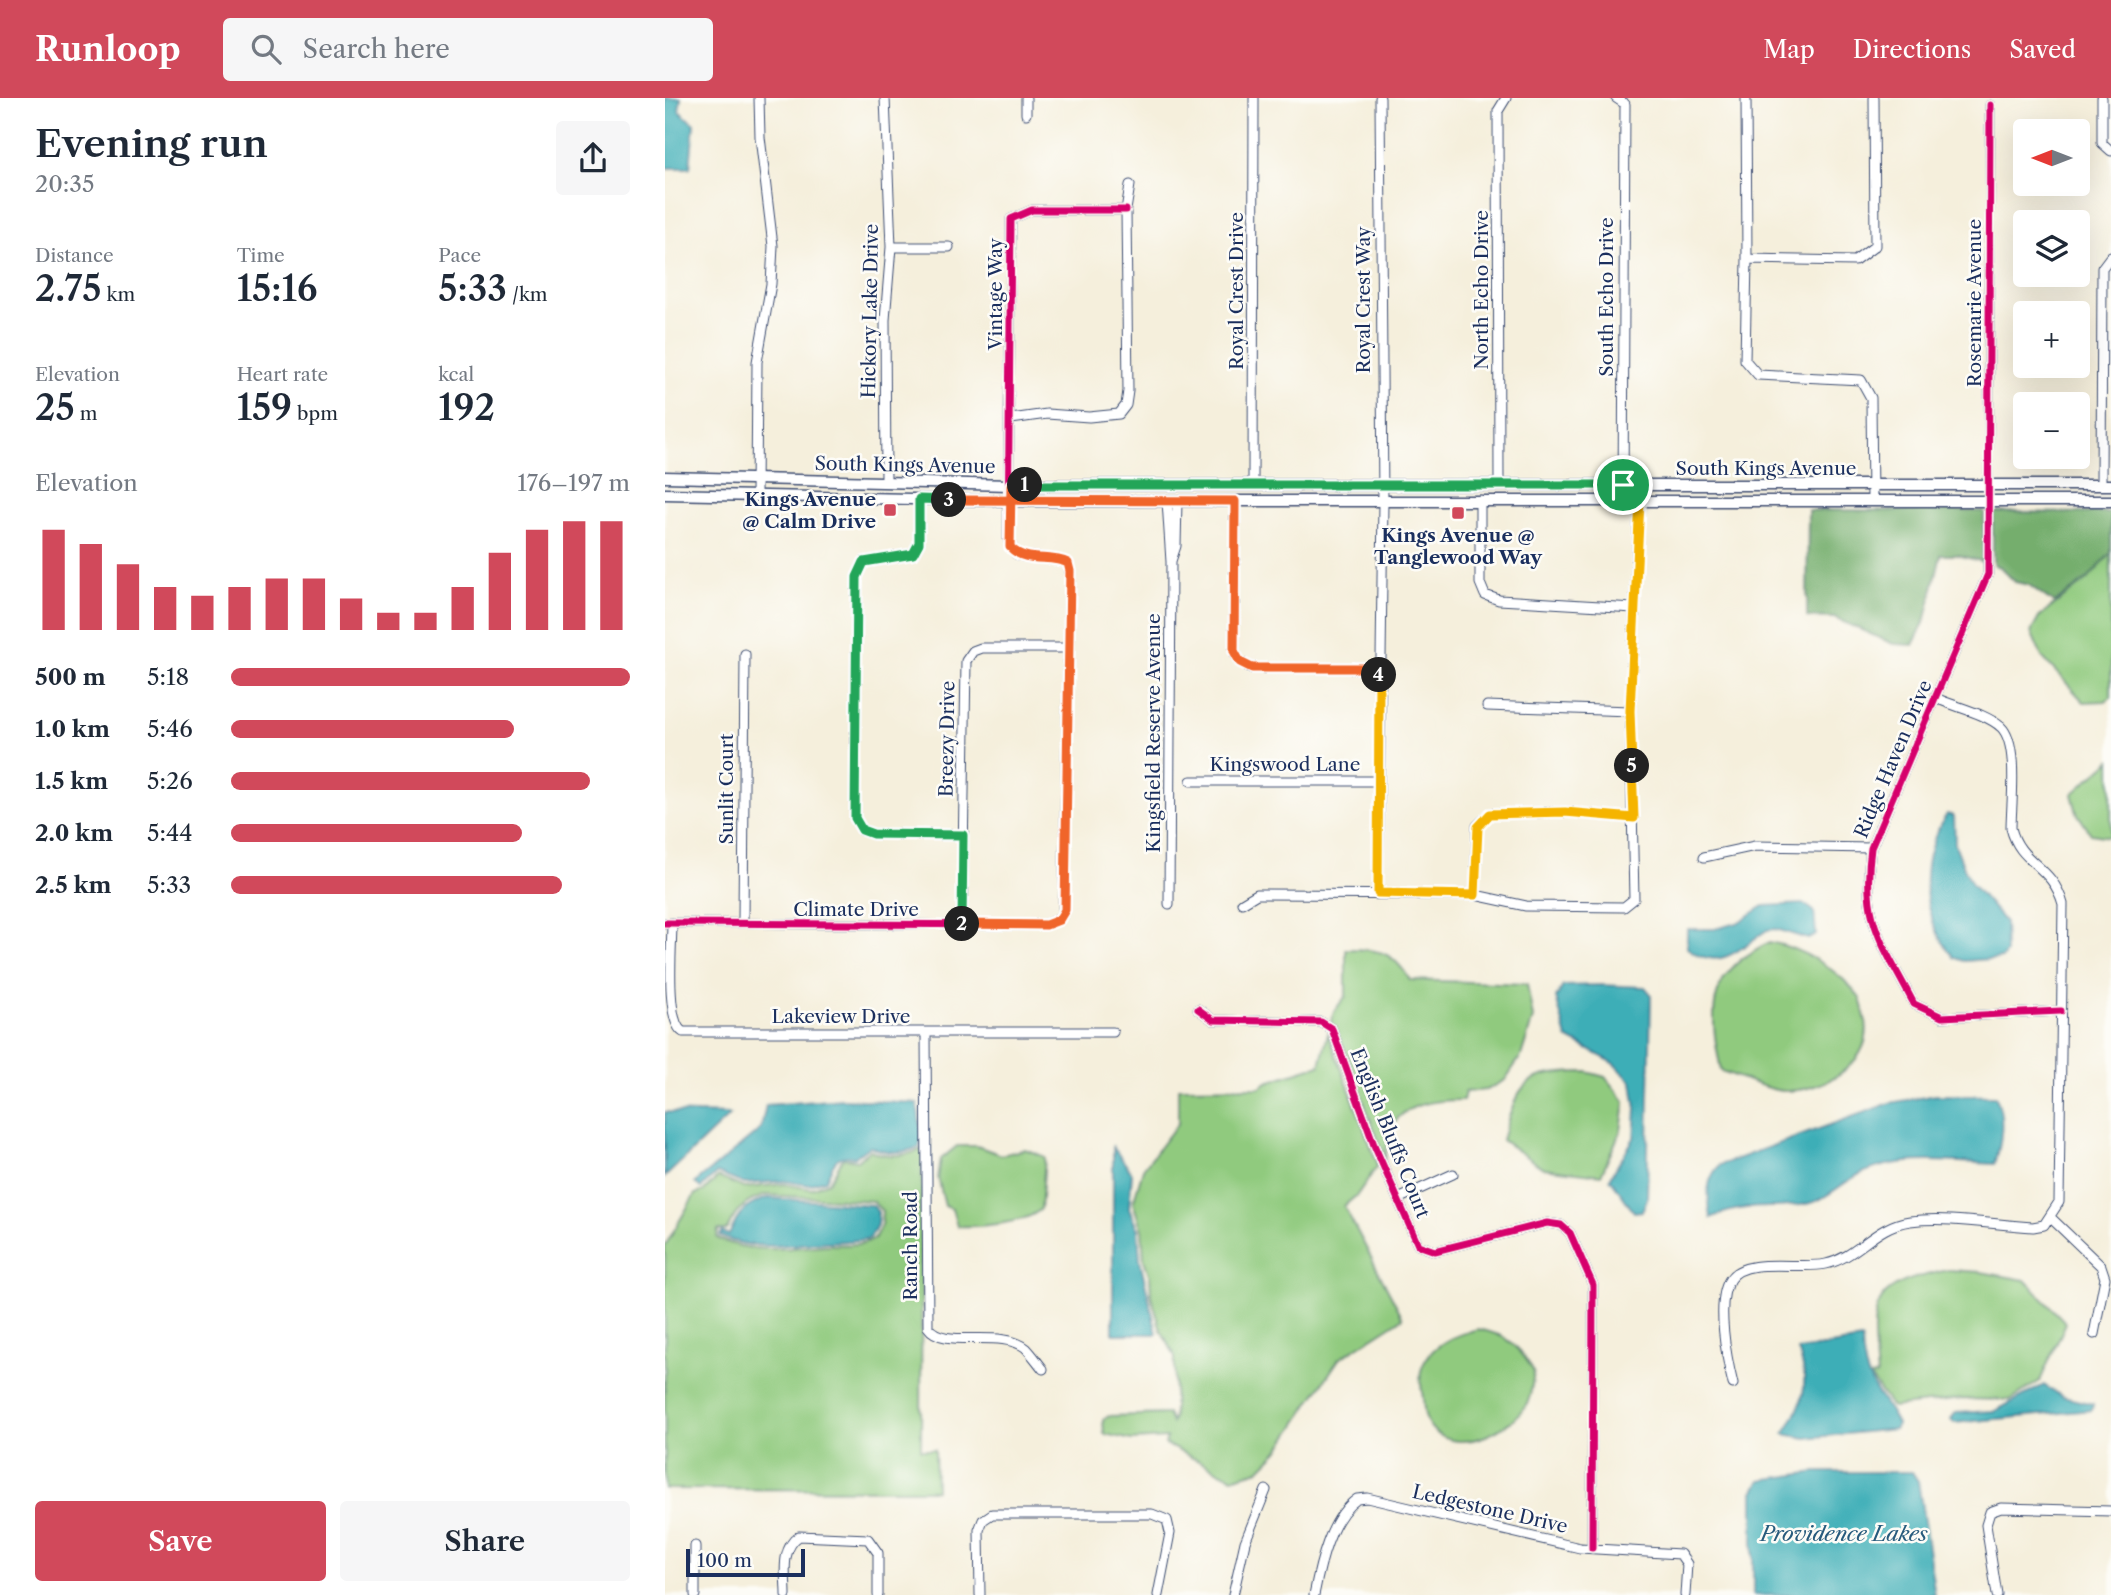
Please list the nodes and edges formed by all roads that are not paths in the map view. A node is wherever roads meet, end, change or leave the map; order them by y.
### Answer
1 (759, 98) edge
2 (885, 98) edge
3 (1026, 98) edge
4 (1254, 98) edge
5 (1380, 98) edge
6 (1506, 98) edge
7 (1616, 98) edge
8 (1746, 98) edge
9 (1874, 98) edge
10 (2102, 98) edge
11 (1990, 106) dead end
12 (1026, 114) dead end
13 (2111, 151) edge
14 (1130, 185) dead end
15 (1126, 210) junction
16 (891, 247) junction
17 (949, 247) dead end
18 (2111, 256) edge
19 (1747, 260) junction
20 (1011, 419) junction
21 (665, 477) edge
22 (755, 480) junction
23 (886, 482) junction
24 (1381, 484) junction
25 (1011, 485) junction
26 (1253, 485) junction
27 (1499, 485) junction
28 (1623, 485) junction
29 (1640, 485) junction
30 (1749, 485) junction
31 (1872, 485) junction
32 (1989, 485) junction
33 (2106, 485) edge
34 (665, 494) edge
35 (756, 496) junction
36 (919, 499) junction
37 (1480, 500) junction
38 (1623, 500) junction
39 (1640, 500) junction
40 (1749, 500) junction
41 (1873, 500) junction
42 (1989, 500) junction
43 (1009, 501) junction
44 (1172, 501) junction
45 (1235, 501) junction
46 (1383, 501) junction
47 (2111, 501) edge
48 (1634, 608) junction
49 (1068, 649) junction
50 (745, 654) dead end
51 (1379, 668) junction
52 (1936, 698) junction
53 (1487, 706) dead end
54 (1630, 711) junction
55 (1191, 781) dead end
56 (1378, 781) junction
57 (1634, 818) junction
58 (963, 835) junction
59 (1871, 848) junction
60 (1705, 857) dead end
61 (1378, 893) junction
62 (1475, 895) junction
63 (1242, 903) dead end
64 (1169, 904) dead end
65 (669, 923) edge
66 (743, 923) junction
67 (962, 925) junction
68 (668, 996) edge
69 (1198, 1009) dead end
70 (2061, 1011) junction
71 (676, 1026) junction
72 (665, 1031) edge
73 (1114, 1032) dead end
74 (926, 1034) junction
75 (1453, 1174) dead end
76 (1398, 1199) junction
77 (2051, 1218) junction
78 (2094, 1335) dead end
79 (1043, 1369) dead end
80 (1733, 1384) dead end
81 (1266, 1490) dead end
82 (2111, 1511) edge
83 (695, 1546) dead end
84 (1592, 1548) junction
85 (695, 1595) edge
86 (786, 1595) edge
87 (878, 1595) edge
88 (980, 1595) edge
89 (1159, 1595) edge
90 (1233, 1595) edge
91 (1314, 1595) edge
92 (1685, 1595) edge
93 (1997, 1595) edge

1 - 22 street
2 - 16 street, Hickory Lake Drive
3 - 12 street
4 - 26 street, Royal Crest Drive
5 - 24 street, Royal Crest Way
6 - 27 street, North Echo Drive
7 - 28 street, South Echo Drive
8 - 19 street
9 - 19 street
10 - 13 street
11 - 32 street, Rosemarie Avenue
14 - 15 street
15 - 20 street
15 - 20 street, Vintage Way
16 - 17 street
16 - 23 street, Hickory Lake Drive
18 - 33 street
19 - 31 street
20 - 25 street, Vintage Way
21 - 22 main road, South Kings Avenue
22 - 23 main road, South Kings Avenue
22 - 35 street
23 - 25 main road, South Kings Avenue
24 - 26 main road, South Kings Avenue
24 - 27 main road, South Kings Avenue
24 - 46 street, Royal Crest Way
25 - 26 main road, South Kings Avenue
25 - 43 street, Climate Drive
27 - 28 main road, South Kings Avenue
28 - 29 main road, South Kings Avenue
28 - 38 street, South Echo Drive
29 - 30 main road, South Kings Avenue
29 - 39 street
30 - 31 main road, South Kings Avenue
30 - 40 main road
31 - 32 main road, South Kings Avenue
31 - 41 street
32 - 33 main road, South Kings Avenue
32 - 42 street, Rosemarie Avenue
34 - 35 main road, South Kings Avenue
35 - 36 main road, South Kings Avenue
36 - 43 main road, South Kings Avenue
36 - 58 street
37 - 38 main road, South Kings Avenue
37 - 46 main road, South Kings Avenue
37 - 48 street
38 - 39 main road, South Kings Avenue
39 - 40 main road, South Kings Avenue
39 - 48 street
40 - 41 main road, South Kings Avenue
41 - 42 main road, South Kings Avenue
42 - 47 main road, South Kings Avenue
42 - 52 street, Ridge Haven Drive
43 - 44 main road, South Kings Avenue
43 - 49 street, Climate Drive
44 - 45 main road, South Kings Avenue
44 - 64 street, Kingsfield Reserve Avenue
45 - 46 main road, South Kings Avenue
45 - 51 street
46 - 51 street, Royal Crest Way
48 - 54 street
49 - 58 street, Breezy Drive
49 - 67 street, Climate Drive
50 - 66 street, Sunlit Court
51 - 56 street, Royal Crest Way
52 - 59 street, Ridge Haven Drive
52 - 70 street
53 - 54 street
54 - 57 street
55 - 56 street, Kingswood Lane
56 - 61 street, Royal Crest Way
57 - 62 street
57 - 62 street
58 - 67 street, Breezy Drive
59 - 60 street
59 - 70 street, Ridge Haven Drive
61 - 62 street
61 - 63 street
65 - 66 street, Climate Drive
65 - 68 street
66 - 67 street, Climate Drive
68 - 71 street
69 - 76 street, English Bluffs Court
70 - 77 street
71 - 72 street
71 - 74 street, Lakeview Drive
73 - 74 street, Lakeview Drive
74 - 79 street, Ranch Road
75 - 76 street
76 - 84 street, English Bluffs Court
77 - 78 street
77 - 80 street
81 - 90 street
82 - 93 street
83 - 85 street
84 - 91 street, Ledgestone Drive
84 - 92 street, Ledgestone Drive
86 - 87 street
88 - 89 street

